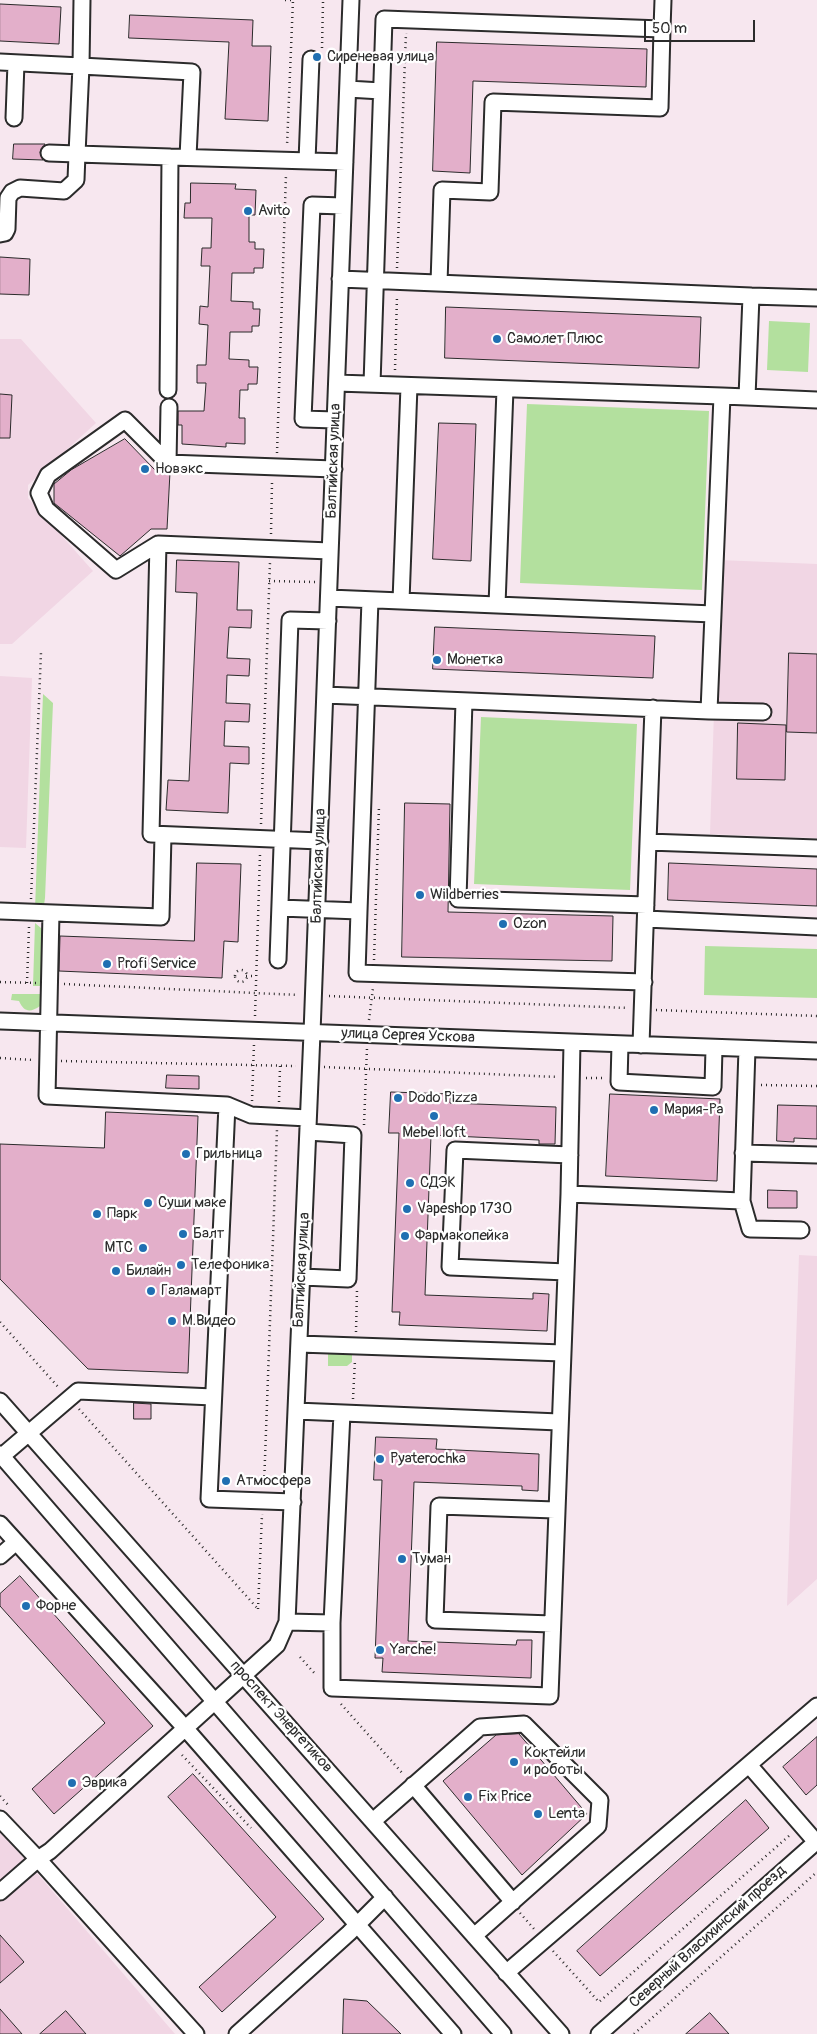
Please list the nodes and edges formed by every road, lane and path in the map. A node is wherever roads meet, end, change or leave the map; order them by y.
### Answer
1 (82, 0) edge
2 (286, 0) edge
3 (351, 0) edge
4 (664, 0) edge
5 (323, 2) dead end
6 (407, 20) junction
7 (662, 29) junction
8 (316, 55) joint
9 (0, 62) edge
10 (16, 63) junction
11 (80, 66) junction
12 (348, 89) junction
13 (381, 91) junction
14 (14, 118) dead end
15 (49, 153) dead end
16 (77, 154) junction
17 (170, 157) junction
18 (188, 157) junction
19 (286, 160) junction
20 (308, 161) junction
21 (345, 162) junction
22 (343, 206) junction
23 (0, 234) edge
24 (340, 279) junction
25 (374, 280) junction
26 (397, 281) junction
27 (439, 283) junction
28 (751, 296) junction
29 (817, 298) edge
30 (337, 383) junction
31 (372, 384) junction
32 (402, 385) junction
33 (505, 389) junction
34 (168, 390) dead end
35 (722, 396) junction
36 (747, 397) junction
37 (817, 400) edge
38 (169, 407) dead end
39 (335, 420) junction
40 (168, 463) junction
41 (277, 467) junction
42 (334, 469) junction
43 (158, 544) junction
44 (270, 550) junction
45 (330, 551) junction
46 (328, 598) junction
47 (370, 600) junction
48 (401, 601) junction
49 (497, 605) junction
50 (713, 614) junction
51 (328, 621) junction
52 (41, 652) dead end
53 (325, 695) junction
54 (366, 697) junction
55 (464, 701) junction
56 (653, 708) junction
57 (709, 711) junction
58 (763, 712) dead end
59 (163, 835) junction
60 (261, 839) junction
61 (282, 839) junction
62 (320, 841) junction
63 (648, 842) junction
64 (817, 848) edge
65 (280, 908) junction
66 (317, 910) junction
67 (0, 911) edge
68 (359, 911) junction
69 (30, 912) junction
70 (646, 912) junction
71 (51, 913) junction
72 (817, 927) edge
73 (278, 960) dead end
74 (246, 976) junction
75 (256, 976) junction
76 (0, 982) edge
77 (644, 982) junction
78 (27, 983) junction
79 (48, 984) junction
80 (256, 993) junction
81 (314, 995) junction
82 (642, 1009) junction
83 (817, 1016) edge
84 (0, 1022) edge
85 (48, 1024) junction
86 (254, 1030) junction
87 (312, 1033) junction
88 (572, 1043) junction
89 (620, 1044) junction
90 (641, 1045) junction
91 (714, 1048) junction
92 (748, 1049) junction
93 (817, 1051) edge
94 (280, 1066) dead end
95 (746, 1085) junction
96 (817, 1086) edge
97 (227, 1105) junction
98 (252, 1115) junction
99 (278, 1116) junction
100 (308, 1125) junction
101 (744, 1153) junction
102 (570, 1154) junction
103 (817, 1155) edge
104 (569, 1194) junction
105 (742, 1201) junction
106 (801, 1230) dead end
107 (566, 1272) junction
108 (302, 1277) junction
109 (0, 1322) edge
110 (299, 1344) junction
111 (563, 1353) junction
112 (213, 1396) junction
113 (69, 1399) junction
114 (0, 1401) edge
115 (296, 1411) junction
116 (342, 1413) junction
117 (559, 1422) junction
118 (28, 1434) junction
119 (1, 1455) edge
120 (263, 1501) junction
121 (293, 1502) junction
122 (555, 1510) junction
123 (0, 1524) edge
124 (16, 1542) junction
125 (0, 1556) edge
126 (287, 1622) junction
127 (332, 1623) junction
128 (552, 1624) junction
129 (300, 1657) dead end
130 (244, 1676) junction
131 (319, 1678) dead end
132 (338, 1700) dead end
133 (216, 1702) junction
134 (817, 1706) edge
135 (186, 1729) junction
136 (749, 1765) junction
137 (413, 1786) junction
138 (0, 1819) edge
139 (373, 1821) junction
140 (800, 1826) junction
141 (816, 1841) edge
142 (38, 1859) junction
143 (817, 1872) edge
144 (0, 1892) edge
145 (385, 1897) junction
146 (513, 1902) junction
147 (358, 1924) junction
148 (474, 1936) junction
149 (543, 1939) junction
150 (506, 1973) junction
151 (196, 2034) edge
152 (239, 2034) edge
153 (453, 2034) edge
154 (503, 2034) edge
155 (561, 2034) edge
156 (599, 2034) edge
157 (634, 2034) edge

1 - 11 street
2 - 19 path
3 - 12 street, Балтийская улица
4 - 7 street
5 - 8 path
6 - 7 street
6 - 13 street
6 - 26 path
7 - 27 street
8 - 20 street
9 - 10 street
10 - 11 street
10 - 14 street
11 - 16 street
11 - 18 street
12 - 13 street
12 - 21 street, Балтийская улица
13 - 25 street
15 - 16 street
16 - 17 street
16 - 23 street
17 - 18 street
17 - 34 street
18 - 19 street
19 - 20 street
19 - 41 path
20 - 21 street
21 - 22 street, Балтийская улица
22 - 24 street, Балтийская улица
22 - 39 street
24 - 25 street
24 - 30 street, Балтийская улица
25 - 26 street
25 - 31 street
26 - 27 street
26 - 32 path
27 - 28 street
28 - 29 street
28 - 36 street
30 - 31 street
30 - 39 street, Балтийская улица
31 - 32 street
32 - 33 street
32 - 48 street
33 - 35 street
33 - 49 street
35 - 36 street
35 - 50 street
36 - 37 street
38 - 40 street
39 - 42 street, Балтийская улица
40 - 41 street
40 - 43 street
41 - 42 street
41 - 44 path
42 - 45 street, Балтийская улица
43 - 44 street
43 - 59 street
44 - 45 street
44 - 60 path
45 - 46 street, Балтийская улица
46 - 47 street
46 - 51 street, Балтийская улица
47 - 48 street
47 - 54 street
48 - 49 street
49 - 50 street
50 - 57 street
51 - 53 street, Балтийская улица
51 - 61 street
52 - 69 path
53 - 54 street
53 - 62 street, Балтийская улица
54 - 55 street
54 - 68 street
55 - 56 street
55 - 70 street
56 - 57 street
56 - 63 street
57 - 58 street
59 - 60 street
59 - 71 street
60 - 61 street
60 - 75 path
61 - 62 street
61 - 65 street
62 - 66 street, Балтийская улица
63 - 64 street
63 - 70 street
65 - 66 street
65 - 73 street
66 - 68 street
66 - 81 street, Балтийская улица
67 - 69 street
68 - 77 street
69 - 71 street
69 - 78 path
70 - 72 street
70 - 77 street
71 - 79 street
74 - 74 path
74 - 75 path
75 - 80 path
76 - 78 path
77 - 82 street
78 - 79 path
79 - 80 path
79 - 85 street
80 - 81 path
80 - 86 path
81 - 82 path
81 - 87 street, Балтийская улица
82 - 83 path
82 - 90 street
84 - 85 street, улица Сергея Ускова
85 - 86 street, улица Сергея Ускова
85 - 97 street
86 - 87 street, улица Сергея Ускова
86 - 98 path
87 - 88 street, улица Сергея Ускова
87 - 100 street, Балтийская улица
88 - 89 street, улица Сергея Ускова
88 - 102 street
89 - 90 street, улица Сергея Ускова
89 - 91 street
90 - 91 street, улица Сергея Ускова
91 - 92 street, улица Сергея Ускова
92 - 93 street, улица Сергея Ускова
92 - 95 street
94 - 99 path
95 - 96 path
95 - 101 street
97 - 98 street
97 - 112 street
98 - 99 street
99 - 100 street
99 - 120 path
100 - 108 street, Балтийская улица
100 - 108 street
101 - 103 street
101 - 105 street
102 - 104 street
102 - 107 street
104 - 105 street
104 - 107 street
105 - 106 street
107 - 111 street
108 - 110 street, Балтийская улица
109 - 113 path
110 - 111 street
110 - 115 street, Балтийская улица
111 - 117 street
112 - 113 street
112 - 120 street
113 - 118 street
113 - 120 path
114 - 118 street, проспект Энергетиков
115 - 116 street
115 - 121 street, Балтийская улица
116 - 117 street
116 - 127 street
117 - 122 street
118 - 119 street
118 - 130 street, проспект Энергетиков
119 - 133 street
120 - 121 street
121 - 126 street, Балтийская улица
122 - 128 street
122 - 128 street
123 - 124 street
124 - 125 street
124 - 135 street
126 - 127 street
126 - 130 street, Балтийская улица
127 - 128 street
129 - 131 path
130 - 133 street, Балтийская улица
130 - 139 street, проспект Энергетиков
132 - 137 path
133 - 135 street, Балтийская улица
133 - 145 street
134 - 136 street
135 - 142 street, Балтийская улица
135 - 147 street
136 - 140 street
136 - 149 street
137 - 139 street
137 - 146 street
137 - 146 street
138 - 142 street
139 - 148 street, проспект Энергетиков
140 - 141 street
140 - 149 path
141 - 156 street, Северный Власихинский проезд
142 - 144 street, Балтийская улица
142 - 151 street
143 - 157 path
145 - 147 street
145 - 154 street
146 - 148 street
146 - 149 path
147 - 152 street
147 - 153 street
148 - 150 street, проспект Энергетиков
149 - 150 street
150 - 155 street, проспект Энергетиков

